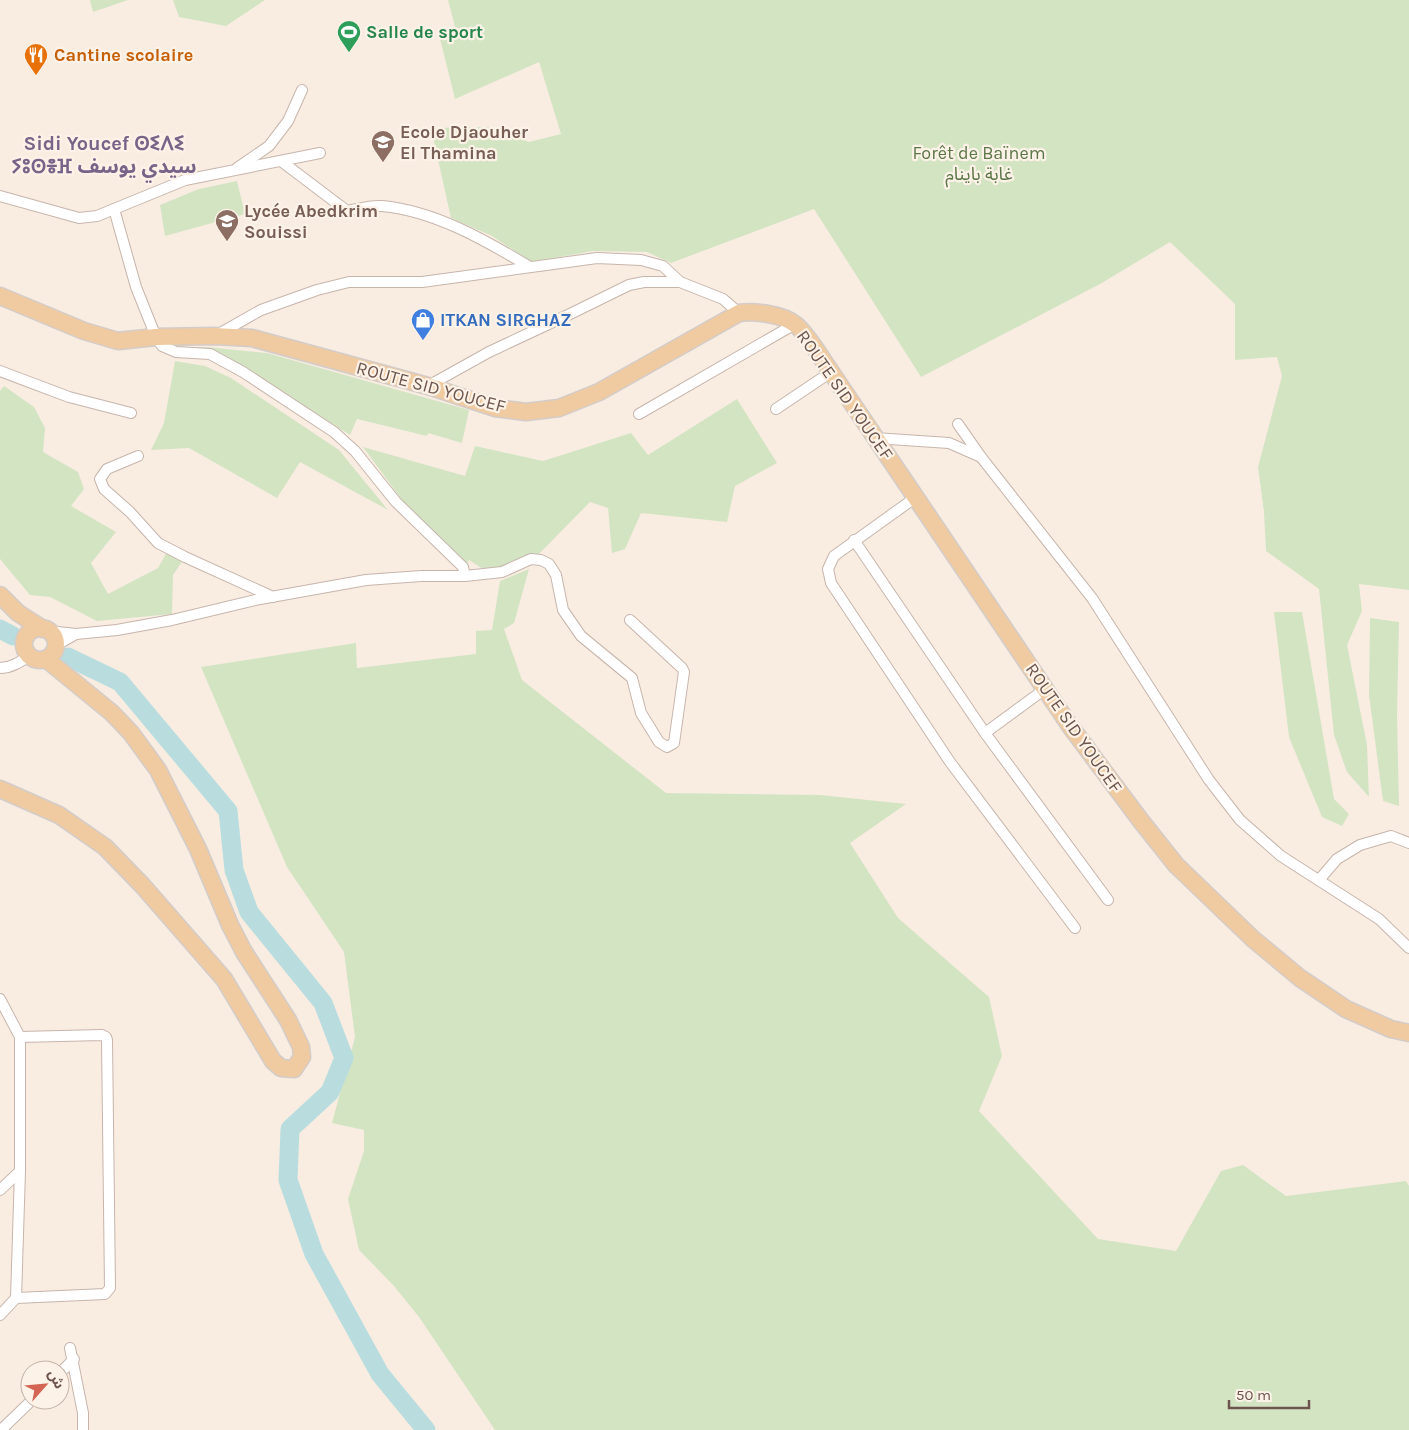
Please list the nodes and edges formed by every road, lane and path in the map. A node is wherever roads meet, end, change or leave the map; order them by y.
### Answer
1 (302, 90) dead end
2 (320, 153) dead end
3 (281, 161) junction
4 (233, 171) junction
5 (0, 196) edge
6 (114, 209) junction
7 (530, 267) junction
8 (680, 282) junction
9 (0, 296) edge
10 (739, 313) junction
11 (795, 324) junction
12 (214, 336) junction
13 (156, 337) junction
14 (0, 370) edge
15 (831, 372) junction
16 (428, 386) junction
17 (776, 409) dead end
18 (131, 413) dead end
19 (639, 414) dead end
20 (958, 424) dead end
21 (875, 438) junction
22 (138, 456) dead end
23 (981, 457) junction
24 (916, 497) junction
25 (854, 540) junction
26 (465, 576) junction
27 (1, 597) edge
28 (273, 597) junction
29 (630, 620) dead end
30 (45, 630) junction
31 (76, 634) junction
32 (27, 649) junction
33 (50, 654) junction
34 (0, 668) edge
35 (1046, 689) junction
36 (985, 733) junction
37 (0, 788) edge
38 (1409, 843) edge
39 (1319, 880) junction
40 (1108, 900) dead end
41 (1075, 928) dead end
42 (1409, 948) edge
43 (0, 1000) edge
44 (1409, 1033) edge
45 (20, 1037) junction
46 (20, 1171) junction
47 (0, 1190) edge
48 (16, 1298) junction
49 (0, 1315) edge
50 (70, 1348) dead end
51 (74, 1359) junction
52 (70, 1363) edge
53 (22, 1410) edge
54 (1, 1430) edge
55 (83, 1430) edge

1 - 4 street
2 - 3 street
3 - 4 street
3 - 7 street
4 - 6 street
5 - 6 street
6 - 13 street
7 - 8 street
7 - 12 street
8 - 10 street
8 - 16 street
9 - 13 main road, ROUTE SID YOUCEF
10 - 11 main road, ROUTE SID YOUCEF
10 - 16 main road, ROUTE SID YOUCEF
11 - 15 main road, ROUTE SID YOUCEF
11 - 19 street
12 - 13 main road, ROUTE SID YOUCEF
12 - 16 main road, ROUTE SID YOUCEF
13 - 26 street
14 - 18 street
15 - 17 street
15 - 21 main road, ROUTE SID YOUCEF
20 - 23 street
21 - 23 street
21 - 24 main road, ROUTE SID YOUCEF
22 - 28 street
23 - 39 street
24 - 25 street
24 - 35 main road, ROUTE SID YOUCEF
25 - 36 street
25 - 41 street
26 - 28 street
26 - 29 street
27 - 30 main road
27 - 32 main road
28 - 31 street
30 - 31 street
30 - 32 main road
30 - 33 main road
31 - 33 street
32 - 33 main road
32 - 34 street
33 - 37 main road
35 - 36 street
35 - 44 main road, ROUTE SID YOUCEF
36 - 40 street
38 - 39 street
39 - 42 street
43 - 45 street
45 - 46 street
45 - 48 street
46 - 47 street
46 - 48 street
48 - 49 street
50 - 51 street
51 - 52 street
51 - 55 street
53 - 54 street

